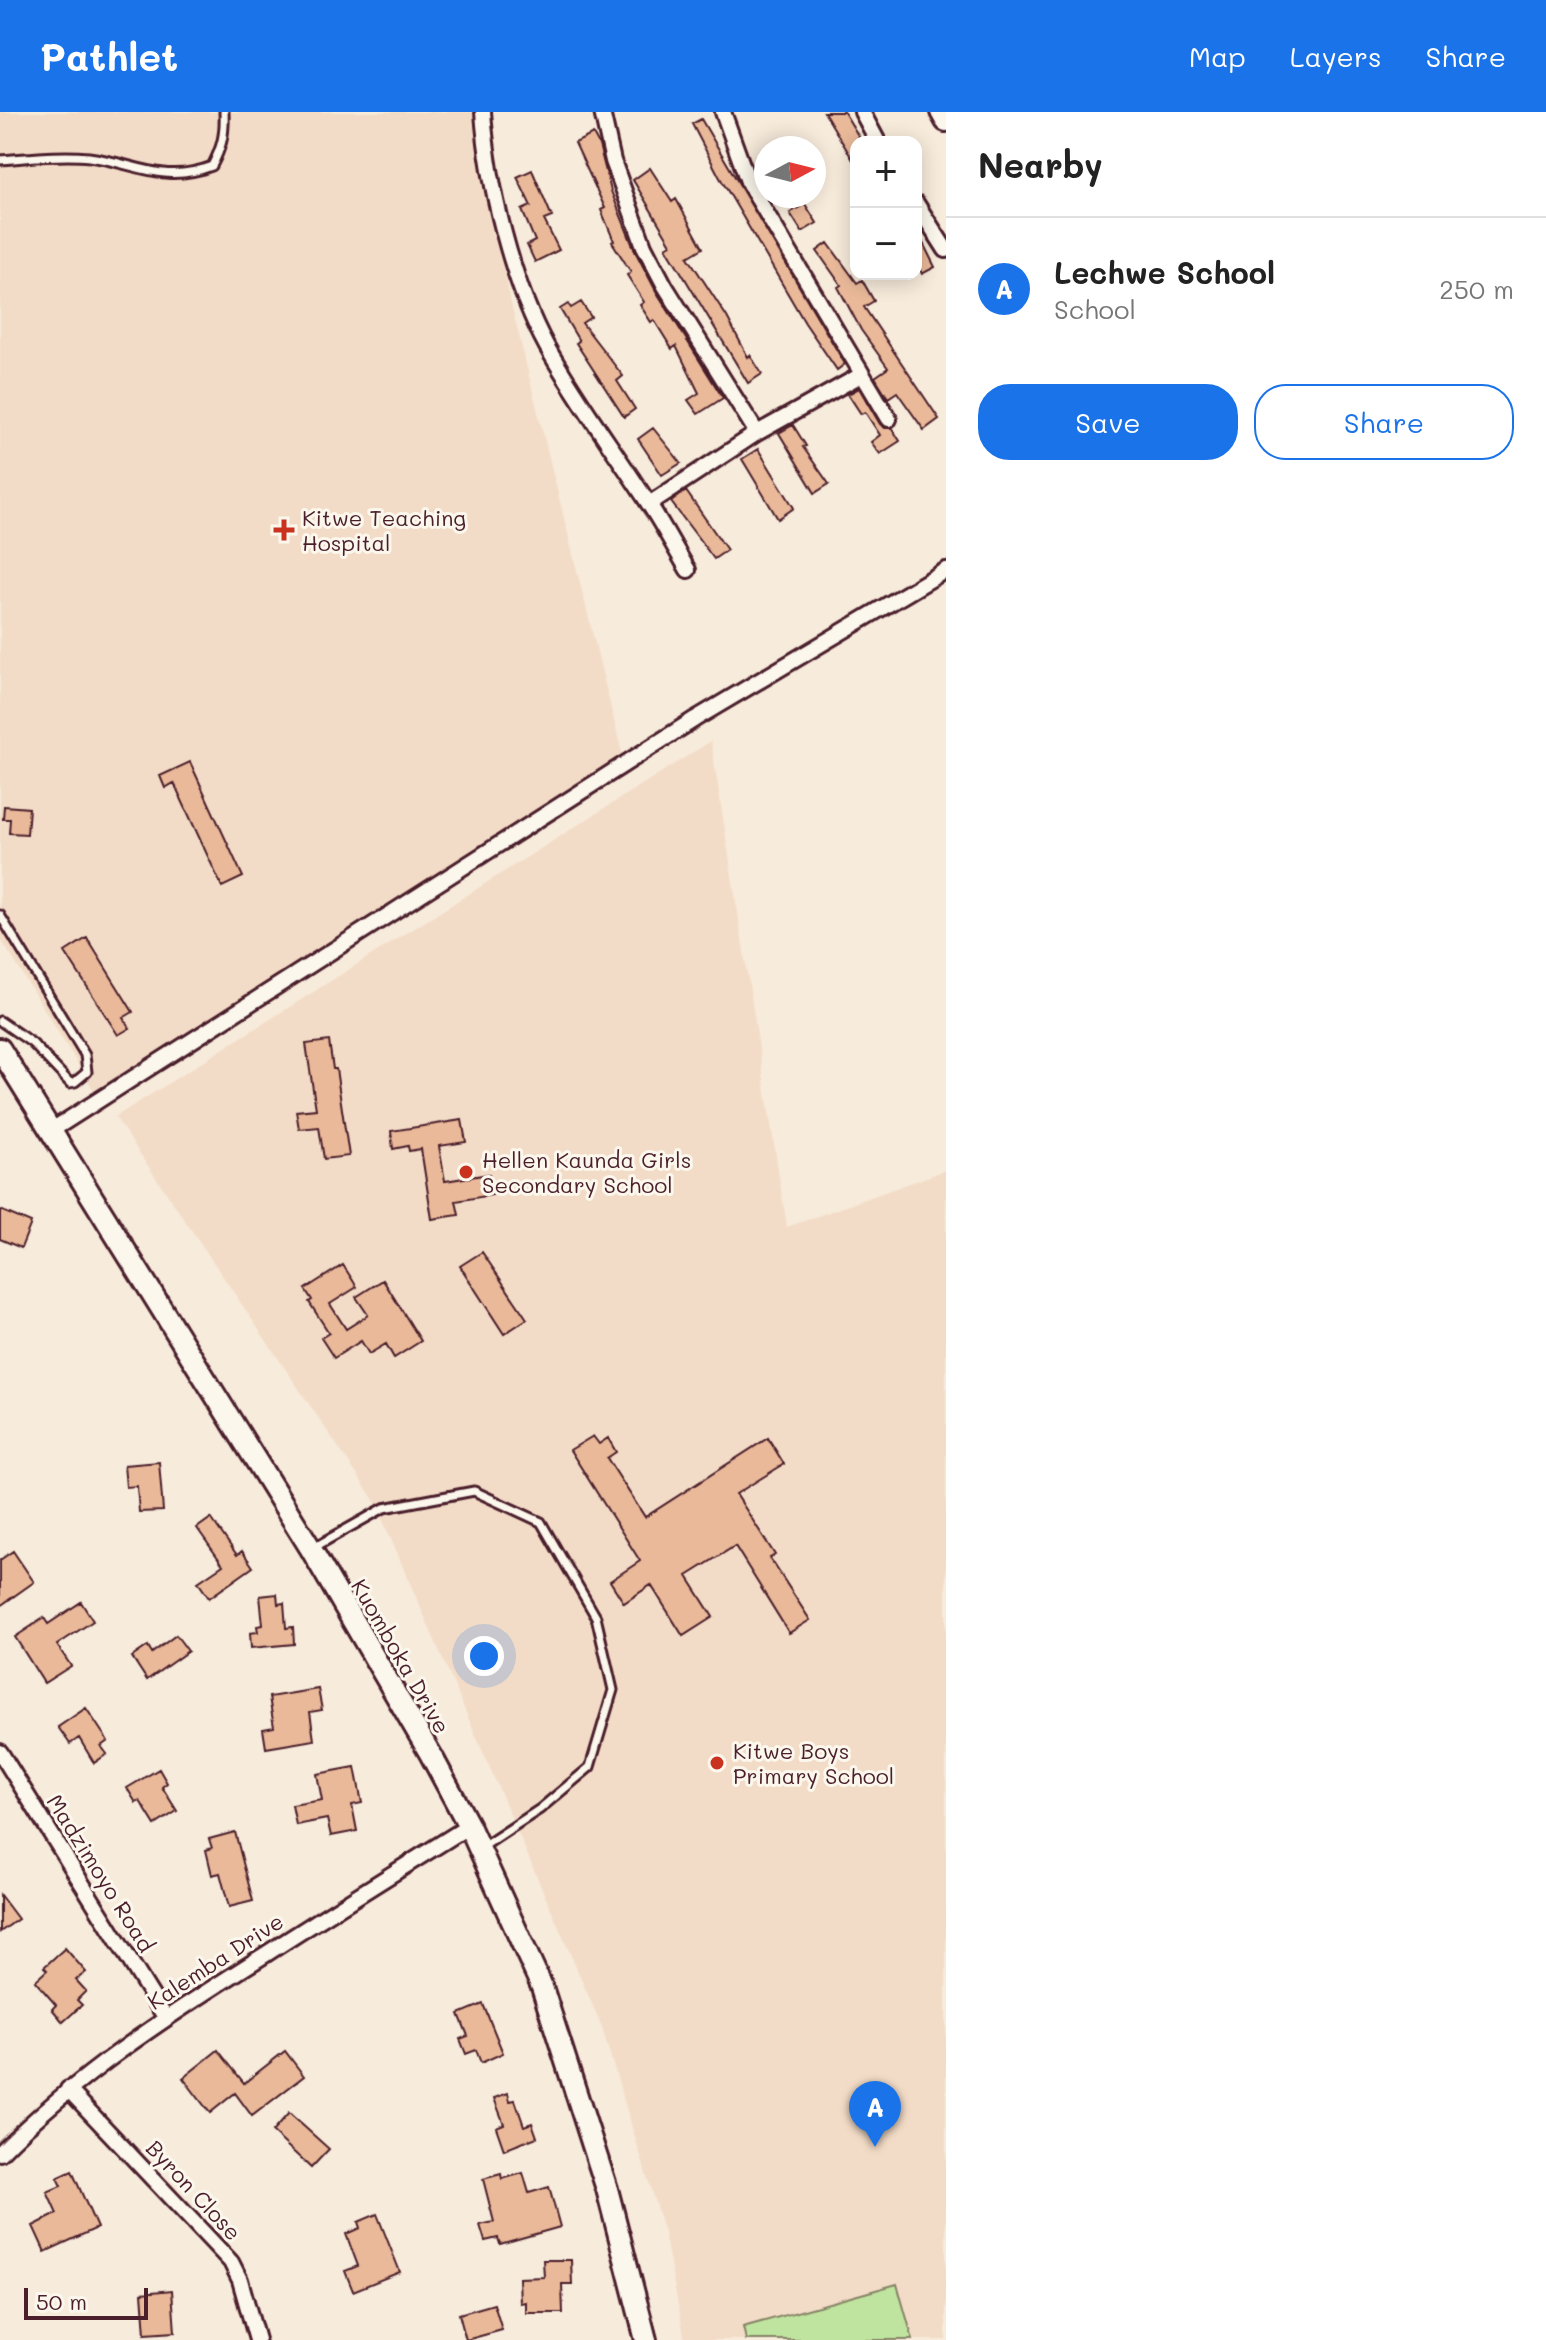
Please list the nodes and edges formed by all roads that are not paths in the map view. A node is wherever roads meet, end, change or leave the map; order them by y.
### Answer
1 (224, 112) edge
2 (483, 112) edge
3 (602, 112) edge
4 (723, 112) edge
5 (862, 112) edge
6 (941, 112) edge
7 (946, 121) edge
8 (875, 136) edge
9 (0, 160) edge
10 (919, 208) edge
11 (946, 250) edge
12 (861, 375) junction
13 (889, 419) dead end
14 (757, 433) junction
15 (649, 504) junction
16 (688, 570) dead end
17 (946, 570) edge
18 (0, 915) edge
19 (0, 1021) edge
20 (0, 1049) edge
21 (52, 1130) junction
22 (311, 1549) junction
23 (0, 1752) edge
24 (469, 1826) junction
25 (480, 1848) junction
26 (165, 2017) junction
27 (68, 2089) junction
28 (0, 2153) edge
29 (257, 2340) edge
30 (646, 2340) edge

1 - 9 lane
2 - 15 street
3 - 14 street
4 - 12 street
5 - 8 street
6 - 7 main road
10 - 11 street
12 - 13 street
12 - 14 street
14 - 15 street
15 - 16 street
17 - 21 street
18 - 19 lane
20 - 21 main road, Kuomboka Drive
21 - 22 main road, Kuomboka Drive
22 - 24 main road, Kuomboka Drive
22 - 25 lane
23 - 26 street, Madzimoyo Road
24 - 25 main road, Kuomboka Drive
24 - 26 street, Kalemba Drive
25 - 30 main road, Kuomboka Drive
26 - 27 street, Kalemba Drive
27 - 28 street, Kalemba Drive
27 - 29 street, Byron Close

